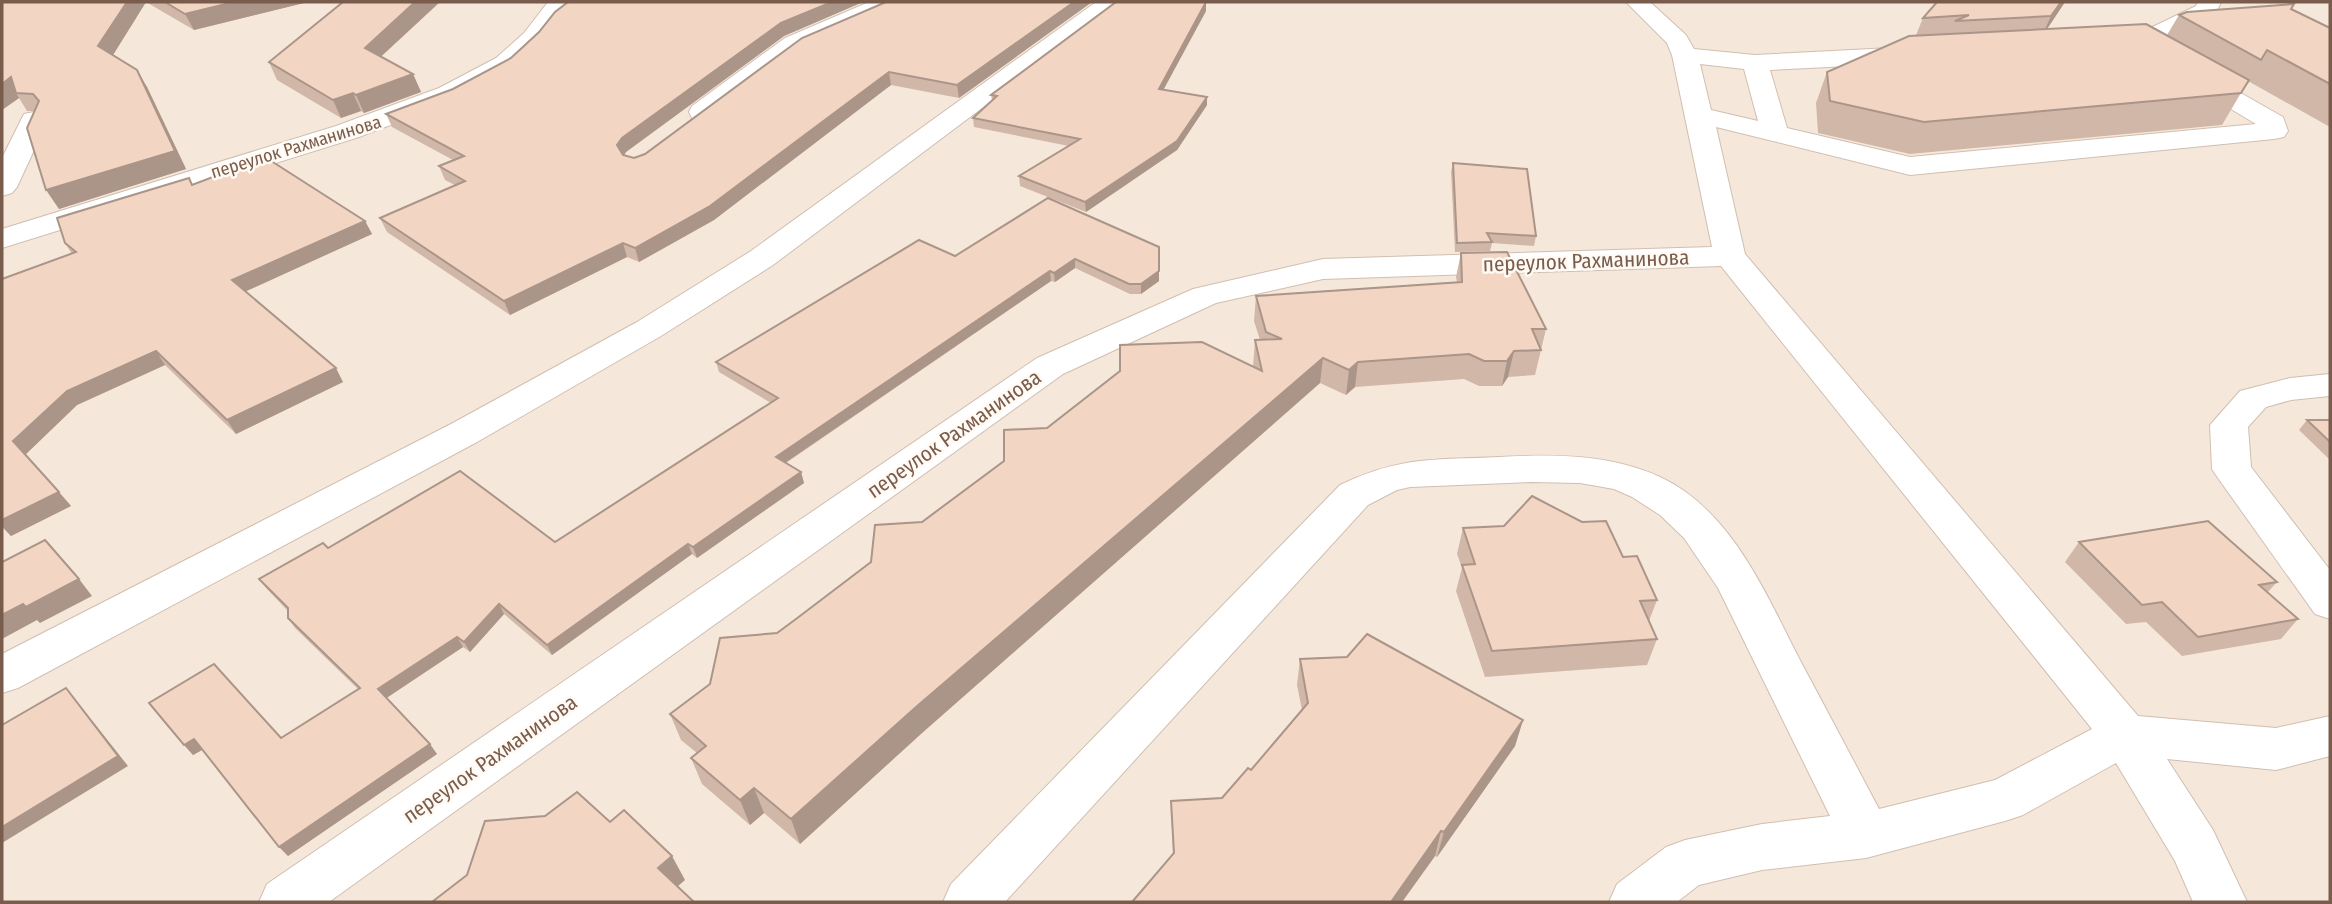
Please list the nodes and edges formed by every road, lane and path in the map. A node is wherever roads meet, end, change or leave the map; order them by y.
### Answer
1 (560, 2) edge
2 (889, 2) edge
3 (1111, 2) edge
4 (1637, 2) edge
5 (2209, 2) edge
6 (2136, 43) junction
7 (2095, 45) edge
8 (1928, 54) edge
9 (1685, 55) junction
10 (1755, 63) junction
11 (1700, 115) junction
12 (34, 120) edge
13 (683, 127) edge
14 (1775, 133) junction
15 (2, 187) edge
16 (2, 239) edge
17 (1730, 256) junction
18 (2330, 385) edge
19 (2330, 602) edge
20 (2, 675) edge
21 (2125, 735) junction
22 (2330, 736) edge
23 (1866, 835) junction
24 (286, 902) edge
25 (970, 902) edge
26 (1636, 902) edge
27 (2220, 902) edge

1 - 16 street, переулок Рахманинова
2 - 13 street
3 - 20 street
4 - 9 street
5 - 6 street
6 - 7 street
6 - 14 street
8 - 10 street
9 - 10 street
9 - 11 street
10 - 14 street
11 - 14 street
11 - 17 street
12 - 15 street
17 - 21 street
17 - 24 street, переулок Рахманинова
18 - 19 street
21 - 22 street
21 - 23 street
21 - 27 street
23 - 25 street
23 - 26 street

